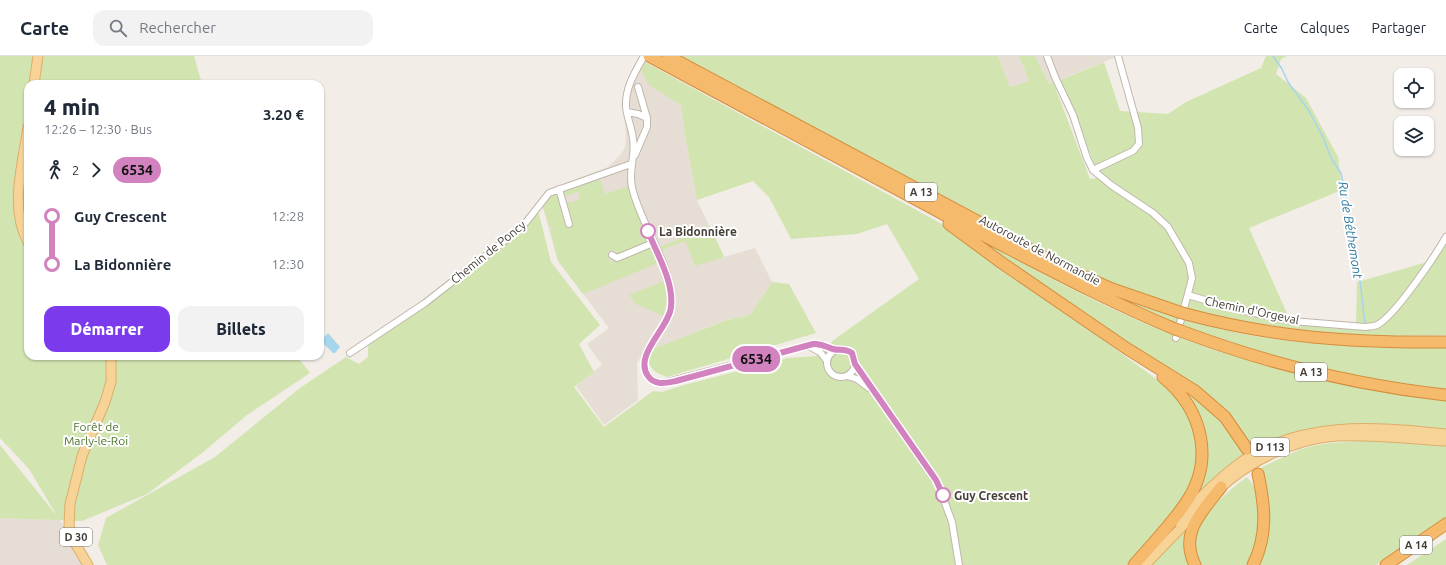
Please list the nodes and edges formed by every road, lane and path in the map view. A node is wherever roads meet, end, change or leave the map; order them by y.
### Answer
1 (38, 56) edge
2 (668, 56) edge
3 (1047, 56) edge
4 (1118, 56) edge
5 (644, 58) edge
6 (35, 80) edge
7 (638, 87) dead end
8 (627, 112) junction
9 (646, 118) junction
10 (24, 155) edge
11 (632, 162) junction
12 (1093, 170) junction
13 (559, 189) junction
14 (908, 197) junction
15 (569, 224) dead end
16 (24, 229) edge
17 (1446, 237) edge
18 (653, 243) junction
19 (612, 255) dead end
20 (1188, 296) junction
21 (1177, 332) junction
22 (1446, 342) edge
23 (809, 346) junction
24 (1126, 348) junction
25 (835, 350) junction
26 (350, 353) dead end
27 (111, 360) edge
28 (827, 361) junction
29 (855, 364) junction
30 (847, 376) junction
31 (872, 390) junction
32 (1446, 395) edge
33 (1446, 434) edge
34 (1446, 441) edge
35 (1247, 449) dead end
36 (1258, 474) dead end
37 (1221, 487) junction
38 (70, 504) junction
39 (1446, 524) edge
40 (1446, 533) edge
41 (88, 565) edge
42 (94, 565) edge
43 (959, 565) edge
44 (1135, 565) edge
45 (1145, 565) edge
46 (1195, 565) edge
47 (1253, 565) edge
48 (1386, 565) edge
49 (1399, 565) edge

1 - 6 main road
2 - 22 highway, Autoroute de Normandie / A 13
3 - 12 street
4 - 12 street
5 - 8 street
5 - 14 highway, Autoroute de Normandie / A 13
7 - 9 street
8 - 9 street
8 - 11 street
9 - 11 street
10 - 16 main road
11 - 13 street, Chemin de Poncy
11 - 18 street
12 - 20 street
13 - 15 street
13 - 26 street, Chemin de Poncy
14 - 21 highway, Autoroute de Normandie / A 13
14 - 24 highway
17 - 20 street, Chemin d'Orgeval
18 - 19 street
18 - 23 street
20 - 21 street
21 - 32 highway, Autoroute de Normandie / A 13
23 - 25 street
23 - 28 street
24 - 35 highway
24 - 44 highway
25 - 28 street
25 - 29 street
27 - 38 main road, D 30
28 - 30 street
29 - 30 street
29 - 31 street
30 - 31 street
31 - 43 street
33 - 44 main road, D 113
34 - 37 main road, D 113
36 - 47 highway
37 - 45 main road, D 113
37 - 46 highway
38 - 41 main road, D 30
38 - 42 main road, D 30
39 - 48 highway, A 14
40 - 49 highway, A 14

